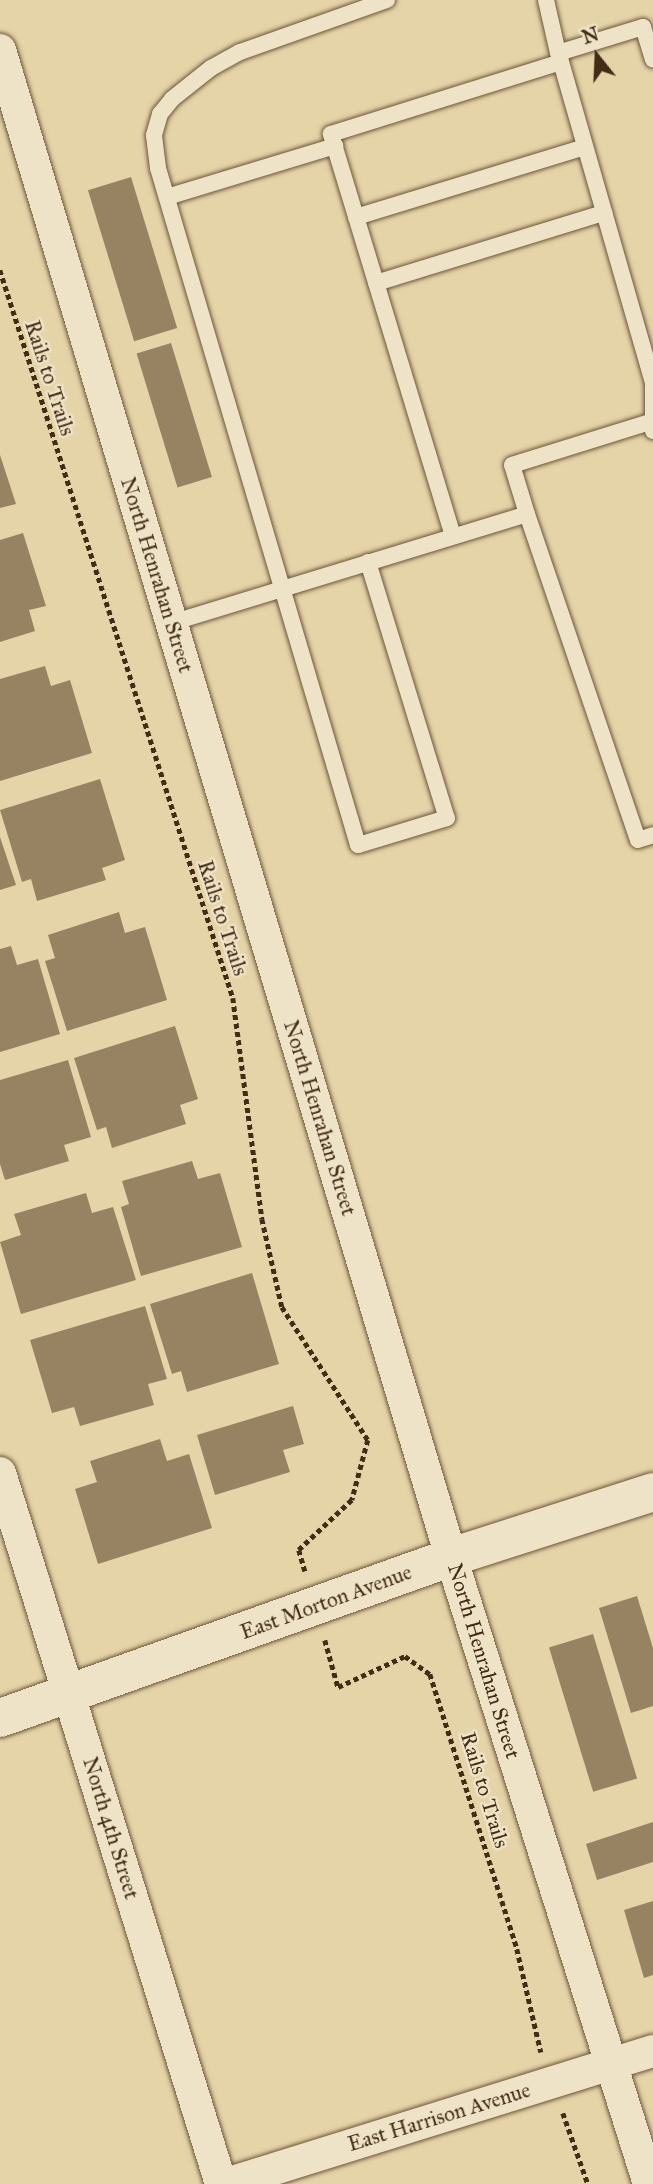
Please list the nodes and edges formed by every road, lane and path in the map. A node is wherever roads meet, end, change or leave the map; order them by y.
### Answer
1 (387, 0) edge
2 (546, 0) edge
3 (0, 50) edge
4 (560, 58) junction
5 (653, 58) edge
6 (335, 146) junction
7 (585, 146) junction
8 (167, 197) junction
9 (604, 213) junction
10 (356, 217) junction
11 (0, 270) edge
12 (376, 283) junction
13 (653, 384) edge
14 (651, 427) edge
15 (527, 514) junction
16 (453, 536) junction
17 (368, 562) junction
18 (281, 589) junction
19 (171, 623) junction
20 (653, 835) edge
21 (0, 1473) edge
22 (653, 1492) edge
23 (299, 1550) dead end
24 (451, 1557) junction
25 (329, 1653) dead end
26 (70, 1696) junction
27 (0, 1717) edge
28 (541, 2051) dead end
29 (653, 2052) edge
30 (610, 2063) junction
31 (565, 2119) dead end
32 (223, 2184) edge
33 (588, 2184) edge
34 (649, 2184) edge

1 - 8 lane
2 - 4 lane
3 - 19 street, North Henrahan Street
4 - 5 lane
4 - 6 lane
4 - 7 lane
6 - 8 lane
6 - 10 lane
7 - 9 lane
7 - 10 lane
8 - 18 lane
9 - 12 lane
9 - 13 lane
10 - 12 lane
11 - 23 path, Rails to Trails
12 - 16 lane
13 - 14 lane
14 - 15 lane
15 - 16 lane
15 - 20 lane
16 - 17 lane
17 - 18 lane
17 - 18 lane
18 - 19 lane
19 - 24 street, North Henrahan Street
21 - 26 street, North 4th Street
22 - 24 main road, East Morton Avenue
24 - 26 main road, East Morton Avenue
24 - 30 street, North Henrahan Street
25 - 28 path, Rails to Trails
26 - 27 main road, East Morton Avenue
26 - 32 street, North 4th Street
29 - 30 street, East Harrison Avenue
30 - 32 street, East Harrison Avenue
30 - 34 street, North Henrahan Street
31 - 33 path

